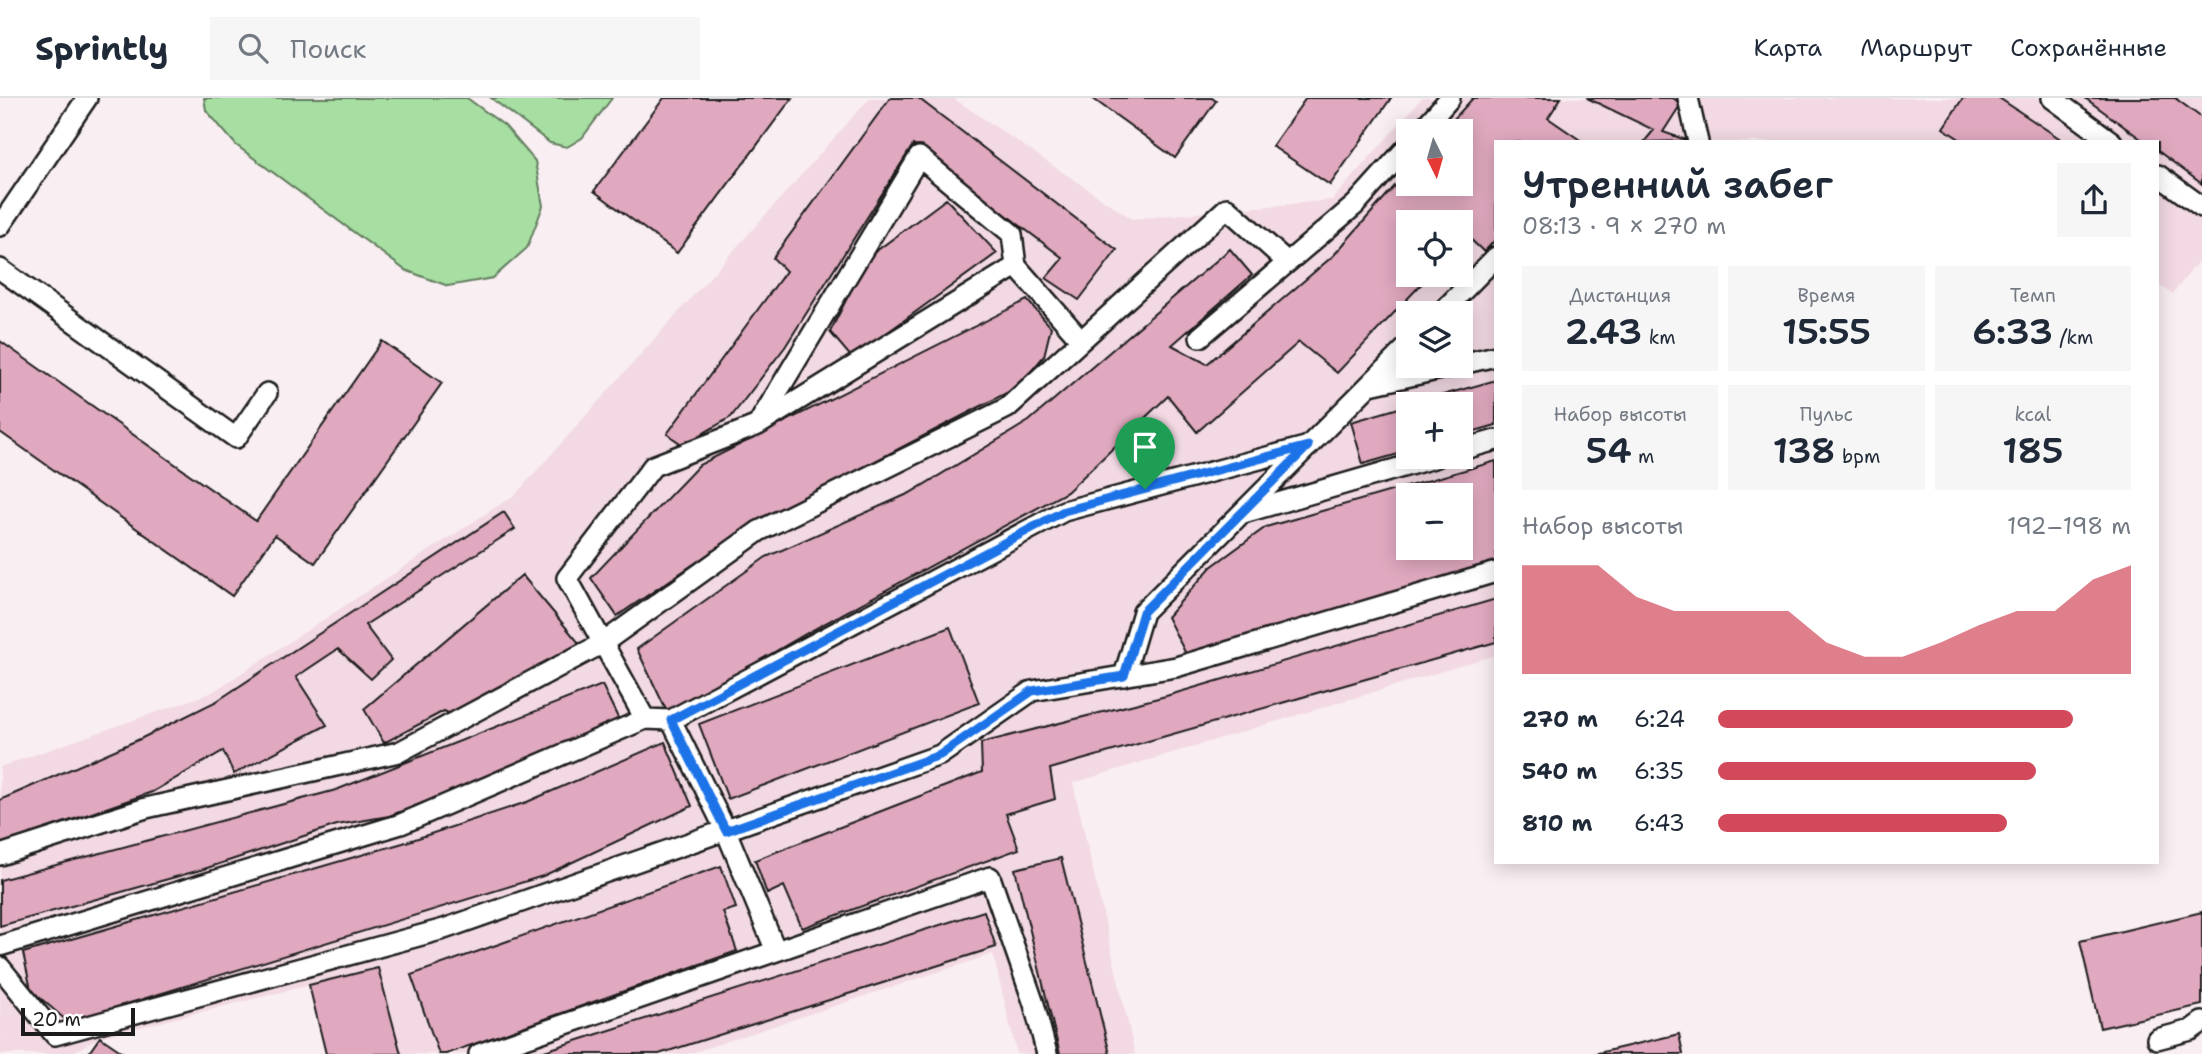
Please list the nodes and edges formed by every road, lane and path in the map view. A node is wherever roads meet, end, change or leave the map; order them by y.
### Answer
1 (87, 98) edge
2 (1450, 98) edge
3 (1688, 98) edge
4 (2052, 98) edge
5 (1431, 119) edge
6 (1698, 140) edge
7 (2109, 140) edge
8 (1396, 159) edge
9 (2159, 176) edge
10 (2202, 207) edge
11 (0, 226) edge
12 (1494, 259) edge
13 (1287, 262) junction
14 (1016, 266) junction
15 (0, 269) edge
16 (1453, 301) edge
17 (1200, 337) dead end
18 (1082, 340) junction
19 (1494, 356) edge
20 (1396, 358) edge
21 (1473, 361) edge
22 (1401, 378) edge
23 (1369, 385) junction
24 (267, 393) dead end
25 (758, 425) junction
26 (1494, 441) edge
27 (1308, 446) junction
28 (1473, 447) edge
29 (1396, 469) edge
30 (1240, 514) junction
31 (1494, 573) edge
32 (603, 643) junction
33 (1124, 676) junction
34 (645, 719) junction
35 (671, 720) junction
36 (726, 831) junction
37 (0, 855) edge
38 (0, 946) edge
39 (776, 951) junction
40 (0, 967) edge
41 (2202, 1022) edge
42 (2157, 1039) dead end
43 (479, 1054) edge
44 (1046, 1054) edge

1 - 11 lane
2 - 5 lane
3 - 6 lane
4 - 7 lane
8 - 13 lane
9 - 10 lane
12 - 16 lane
13 - 17 lane
13 - 18 lane
14 - 18 lane
14 - 25 lane
14 - 25 lane
15 - 24 lane
18 - 32 lane
19 - 21 lane
20 - 23 lane
22 - 23 lane
23 - 27 lane
25 - 32 lane
26 - 28 lane
27 - 30 lane
27 - 35 lane
29 - 30 lane
30 - 33 lane
31 - 33 lane
32 - 34 lane
32 - 37 lane
33 - 36 lane
34 - 35 lane
34 - 38 lane
35 - 36 lane
36 - 39 lane
36 - 40 lane
39 - 43 lane
39 - 44 lane
41 - 42 lane

